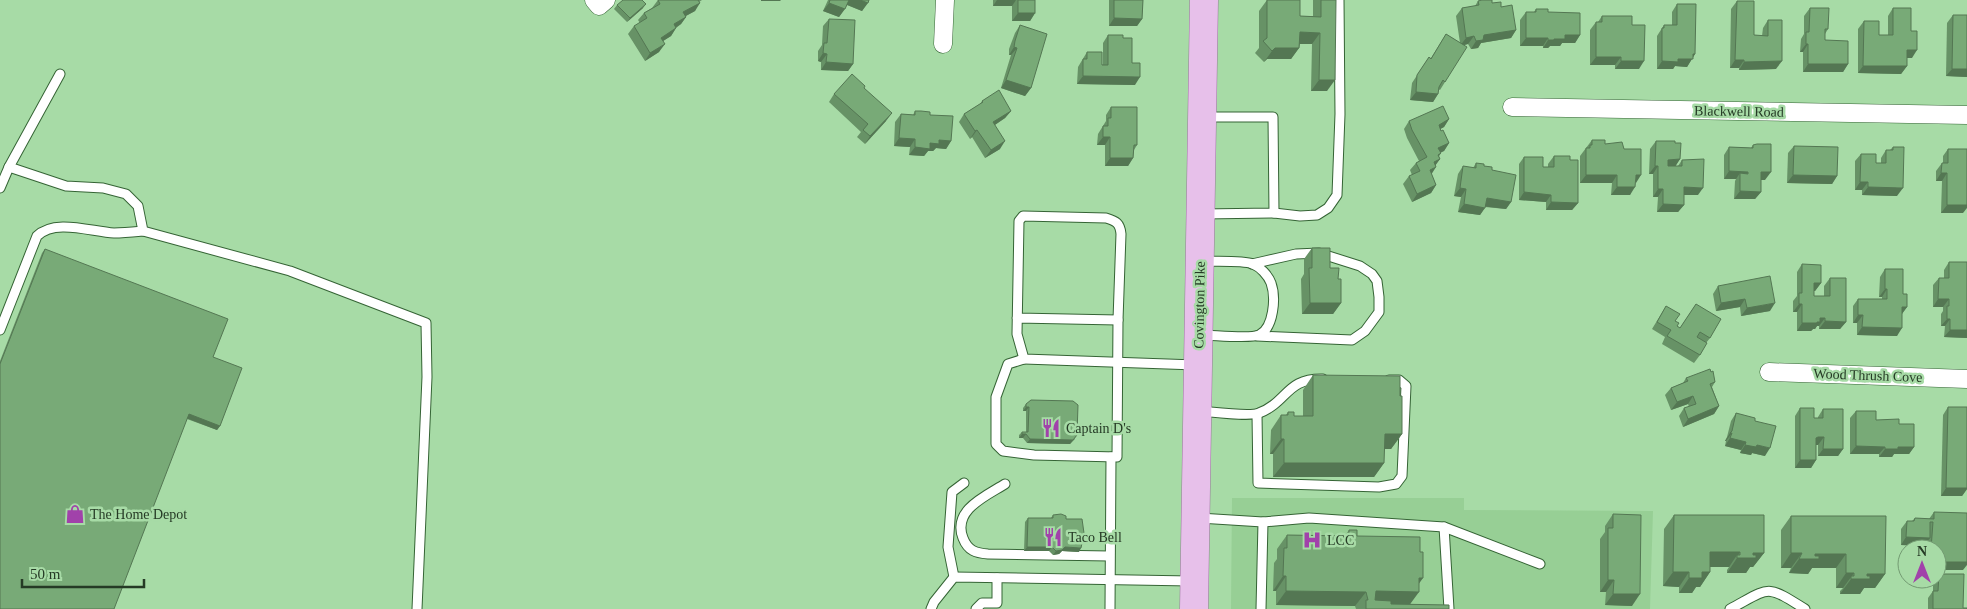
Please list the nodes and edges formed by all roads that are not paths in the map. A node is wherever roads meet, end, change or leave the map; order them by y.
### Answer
1 (594, 0) edge
2 (606, 0) edge
3 (945, 0) edge
4 (1204, 0) edge
5 (1339, 0) edge
6 (943, 44) dead end
7 (60, 74) dead end
8 (1512, 107) dead end
9 (1967, 115) edge
10 (1202, 116) junction
11 (9, 167) junction
12 (0, 188) edge
13 (1274, 213) junction
14 (1201, 214) junction
15 (143, 231) junction
16 (1200, 261) junction
17 (1252, 264) junction
18 (1017, 318) junction
19 (1118, 320) junction
20 (0, 330) edge
21 (1199, 335) junction
22 (1257, 336) junction
23 (1024, 359) junction
24 (1117, 362) junction
25 (1199, 365) junction
26 (1768, 372) dead end
27 (1330, 379) edge
28 (1967, 379) edge
29 (1380, 380) edge
30 (1198, 411) junction
31 (1258, 414) junction
32 (1111, 457) junction
33 (964, 483) dead end
34 (1005, 484) dead end
35 (1196, 518) junction
36 (1263, 522) junction
37 (1444, 527) junction
38 (1109, 556) junction
39 (1540, 564) dead end
40 (954, 577) junction
41 (997, 578) junction
42 (1109, 580) junction
43 (1195, 581) junction
44 (977, 608) edge
45 (417, 609) edge
46 (931, 609) edge
47 (1110, 609) edge
48 (1194, 609) edge
49 (1260, 609) edge
50 (1449, 609) edge
51 (1730, 609) edge
52 (1805, 609) edge

1 - 2 street
3 - 6 street
4 - 10 main road, Covington Pike
5 - 13 lane
7 - 11 lane
8 - 9 street, Blackwell Road
10 - 13 lane
10 - 14 main road, Covington Pike
11 - 12 lane
11 - 15 lane
13 - 14 lane
14 - 16 main road, Covington Pike
15 - 20 lane
15 - 45 lane
16 - 17 lane
16 - 21 main road, Covington Pike
17 - 22 lane
17 - 22 lane
18 - 19 lane
18 - 19 lane
18 - 23 lane
19 - 24 lane
21 - 22 lane
21 - 25 main road, Covington Pike
23 - 24 lane
23 - 32 lane
24 - 25 lane
24 - 32 lane
25 - 30 main road, Covington Pike
26 - 28 street, Wood Thrush Cove
27 - 31 lane
29 - 31 lane
30 - 31 lane
30 - 35 main road, Covington Pike
32 - 38 lane
33 - 40 lane
34 - 38 lane
35 - 36 lane
35 - 43 main road, Covington Pike
36 - 37 lane
36 - 49 lane
37 - 39 lane
37 - 50 lane
38 - 42 lane
40 - 41 lane
40 - 46 lane
41 - 42 lane
41 - 44 lane
42 - 43 lane
42 - 47 lane
43 - 48 main road, Covington Pike
51 - 52 lane

